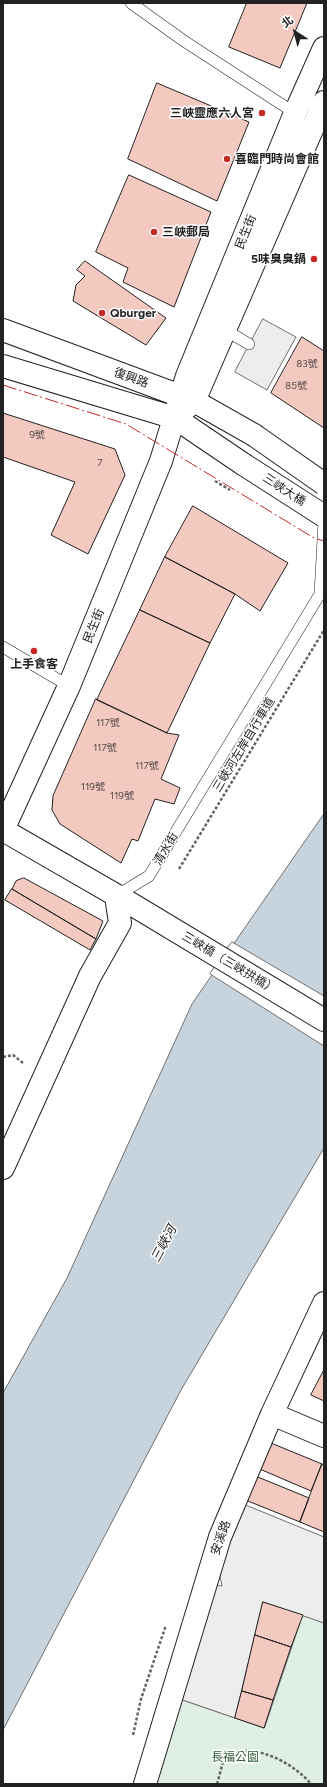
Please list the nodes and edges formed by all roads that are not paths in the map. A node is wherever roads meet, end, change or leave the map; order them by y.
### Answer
1 (131, 3) edge
2 (324, 48) edge
3 (324, 102) edge
4 (295, 113) junction
5 (314, 126) junction
6 (3, 330) edge
7 (225, 330) junction
8 (249, 344) dead end
9 (3, 366) edge
10 (187, 398) junction
11 (175, 418) junction
12 (243, 464) joint
13 (324, 484) edge
14 (324, 516) edge
15 (324, 521) edge
16 (3, 647) edge
17 (69, 686) junction
18 (3, 830) edge
19 (124, 900) junction
20 (324, 1020) edge
21 (3, 1168) edge
22 (324, 1303) edge
23 (272, 1414) junction
24 (324, 1436) edge
25 (145, 1784) edge

1 - 4 lane
2 - 4 street, 民生街
3 - 5 street, 民生街
4 - 5 lane
4 - 10 street, 民生街
5 - 7 street, 民生街
6 - 10 street, 復興路
7 - 8 lane
7 - 10 street, 民生街
9 - 11 street, 復興路
10 - 11 street, 民生街
10 - 13 street, 復興路, bridge
11 - 12 street, 復興路
11 - 17 street, 民生街
12 - 14 street, 三峽大橋, bridge
15 - 19 lane, 清水街
16 - 17 lane
17 - 18 street, 民生街
18 - 19 street, 三峽橋（三峽拱橋）
19 - 20 street, 三峽橋（三峽拱橋）
19 - 21 street
22 - 23 street, 安溪路
23 - 24 street
23 - 25 street, 安溪路

